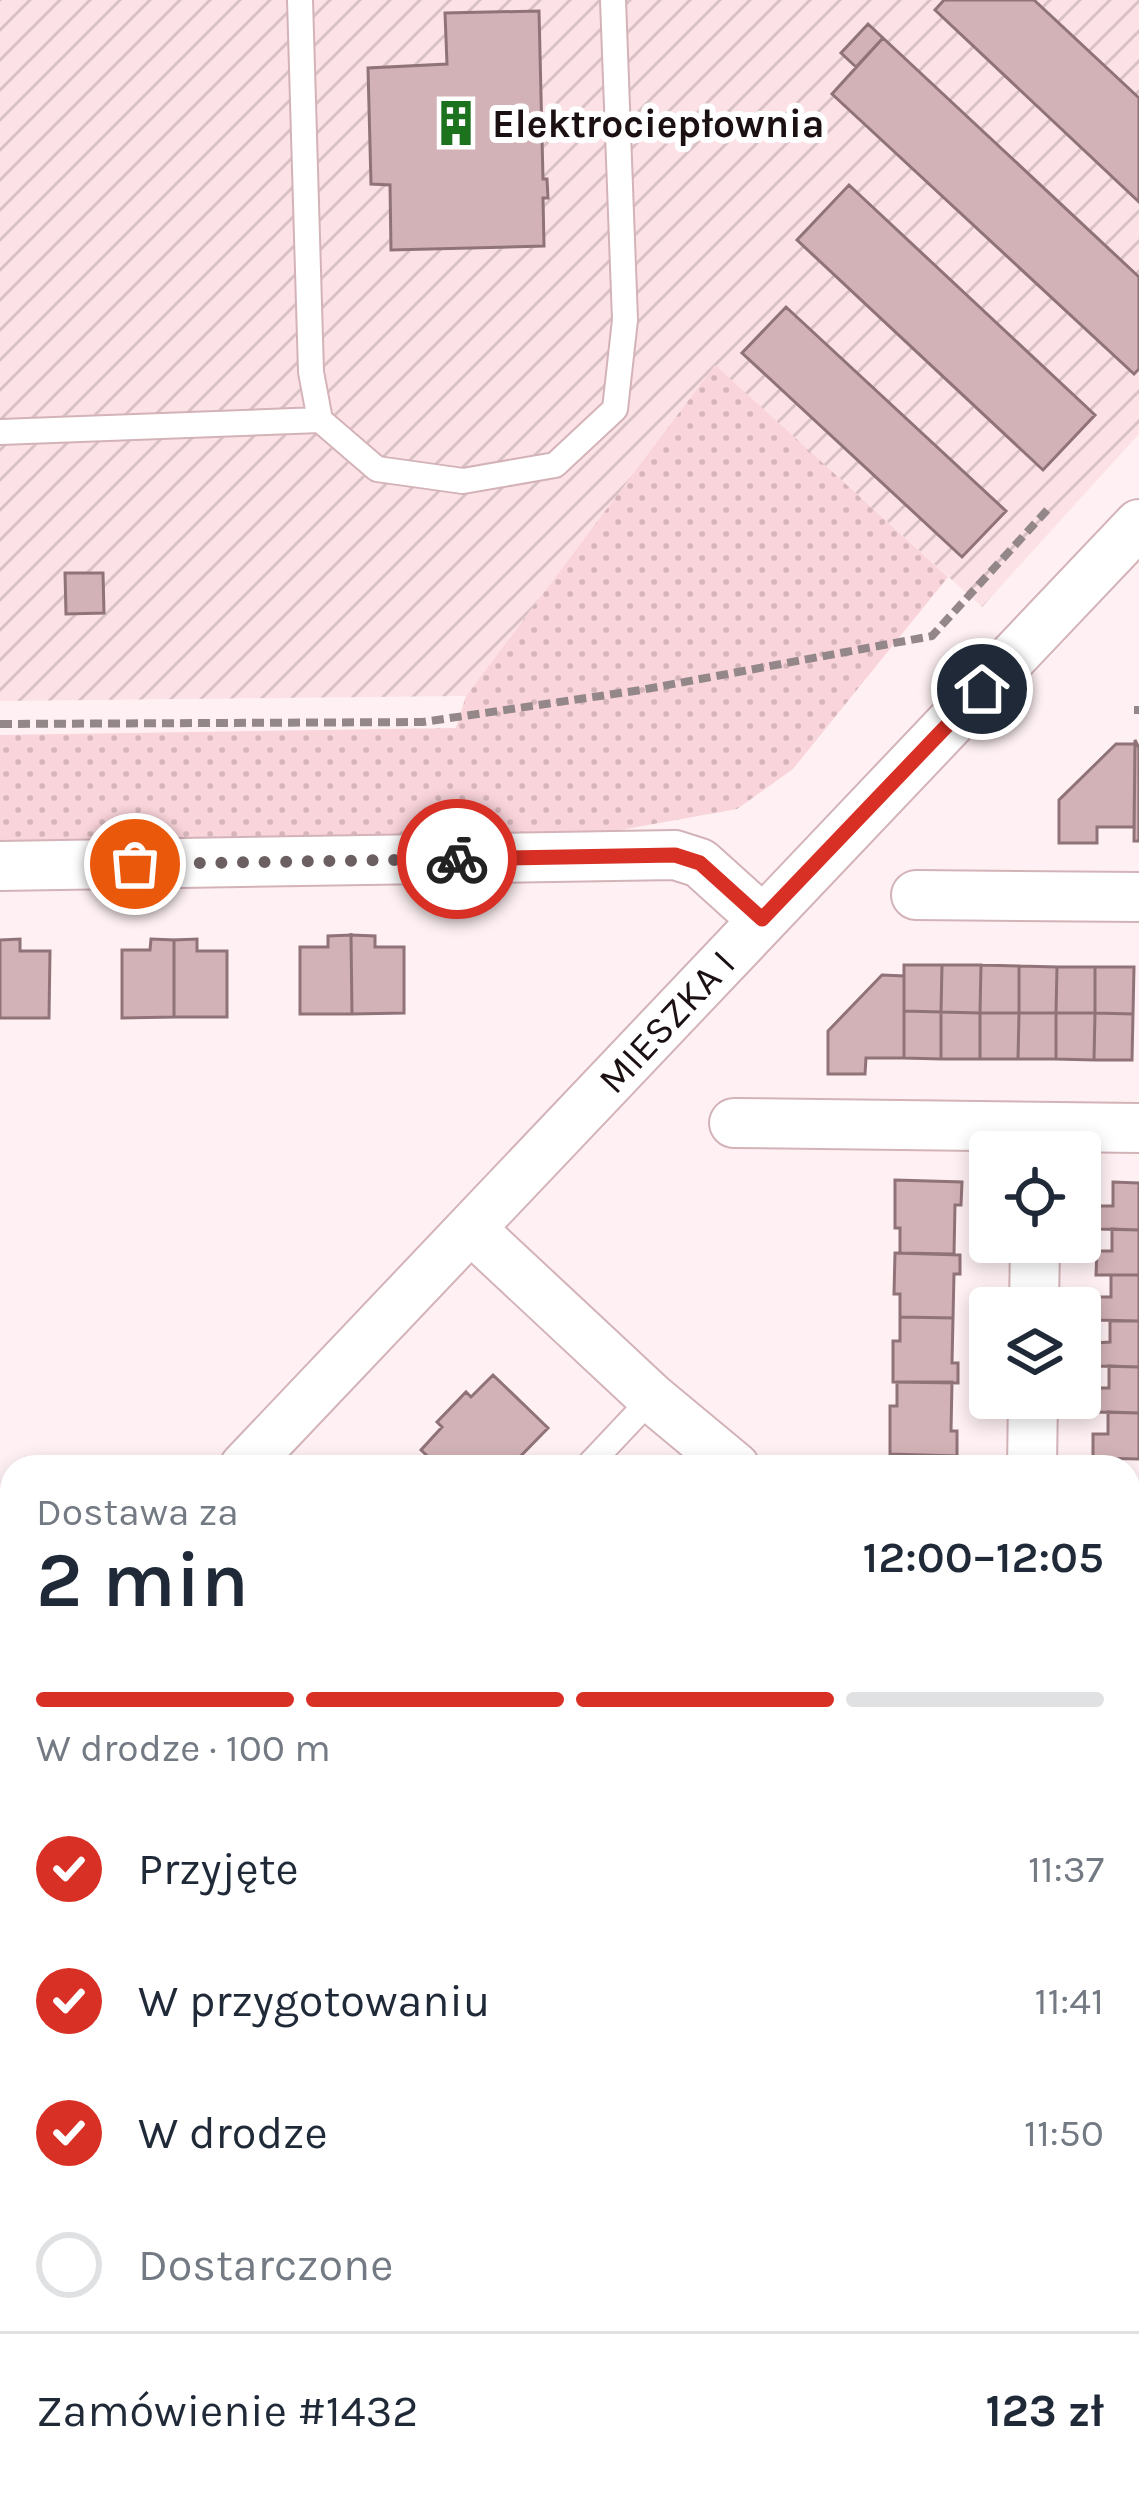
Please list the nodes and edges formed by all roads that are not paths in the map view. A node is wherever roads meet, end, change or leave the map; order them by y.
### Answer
1 (300, 0) edge
2 (613, 0) edge
3 (320, 421) junction
4 (0, 432) edge
5 (1139, 524) edge
6 (0, 866) edge
7 (916, 895) dead end
8 (1139, 897) edge
9 (762, 919) junction
10 (734, 1123) dead end
11 (1139, 1128) edge
12 (1101, 1132) edge
13 (969, 1136) edge
14 (471, 1228) junction
15 (652, 1398) junction
16 (1033, 1419) edge
17 (255, 1455) edge
18 (597, 1455) edge
19 (721, 1455) edge
20 (1032, 1455) edge

1 - 3 lane
2 - 3 lane
3 - 4 lane
5 - 9 street, MIESZKA I
6 - 9 street
7 - 8 street
9 - 14 street, MIESZKA I
10 - 13 street
11 - 12 street
14 - 15 street
14 - 17 street, MIESZKA I
15 - 18 lane
15 - 19 street
16 - 20 street

